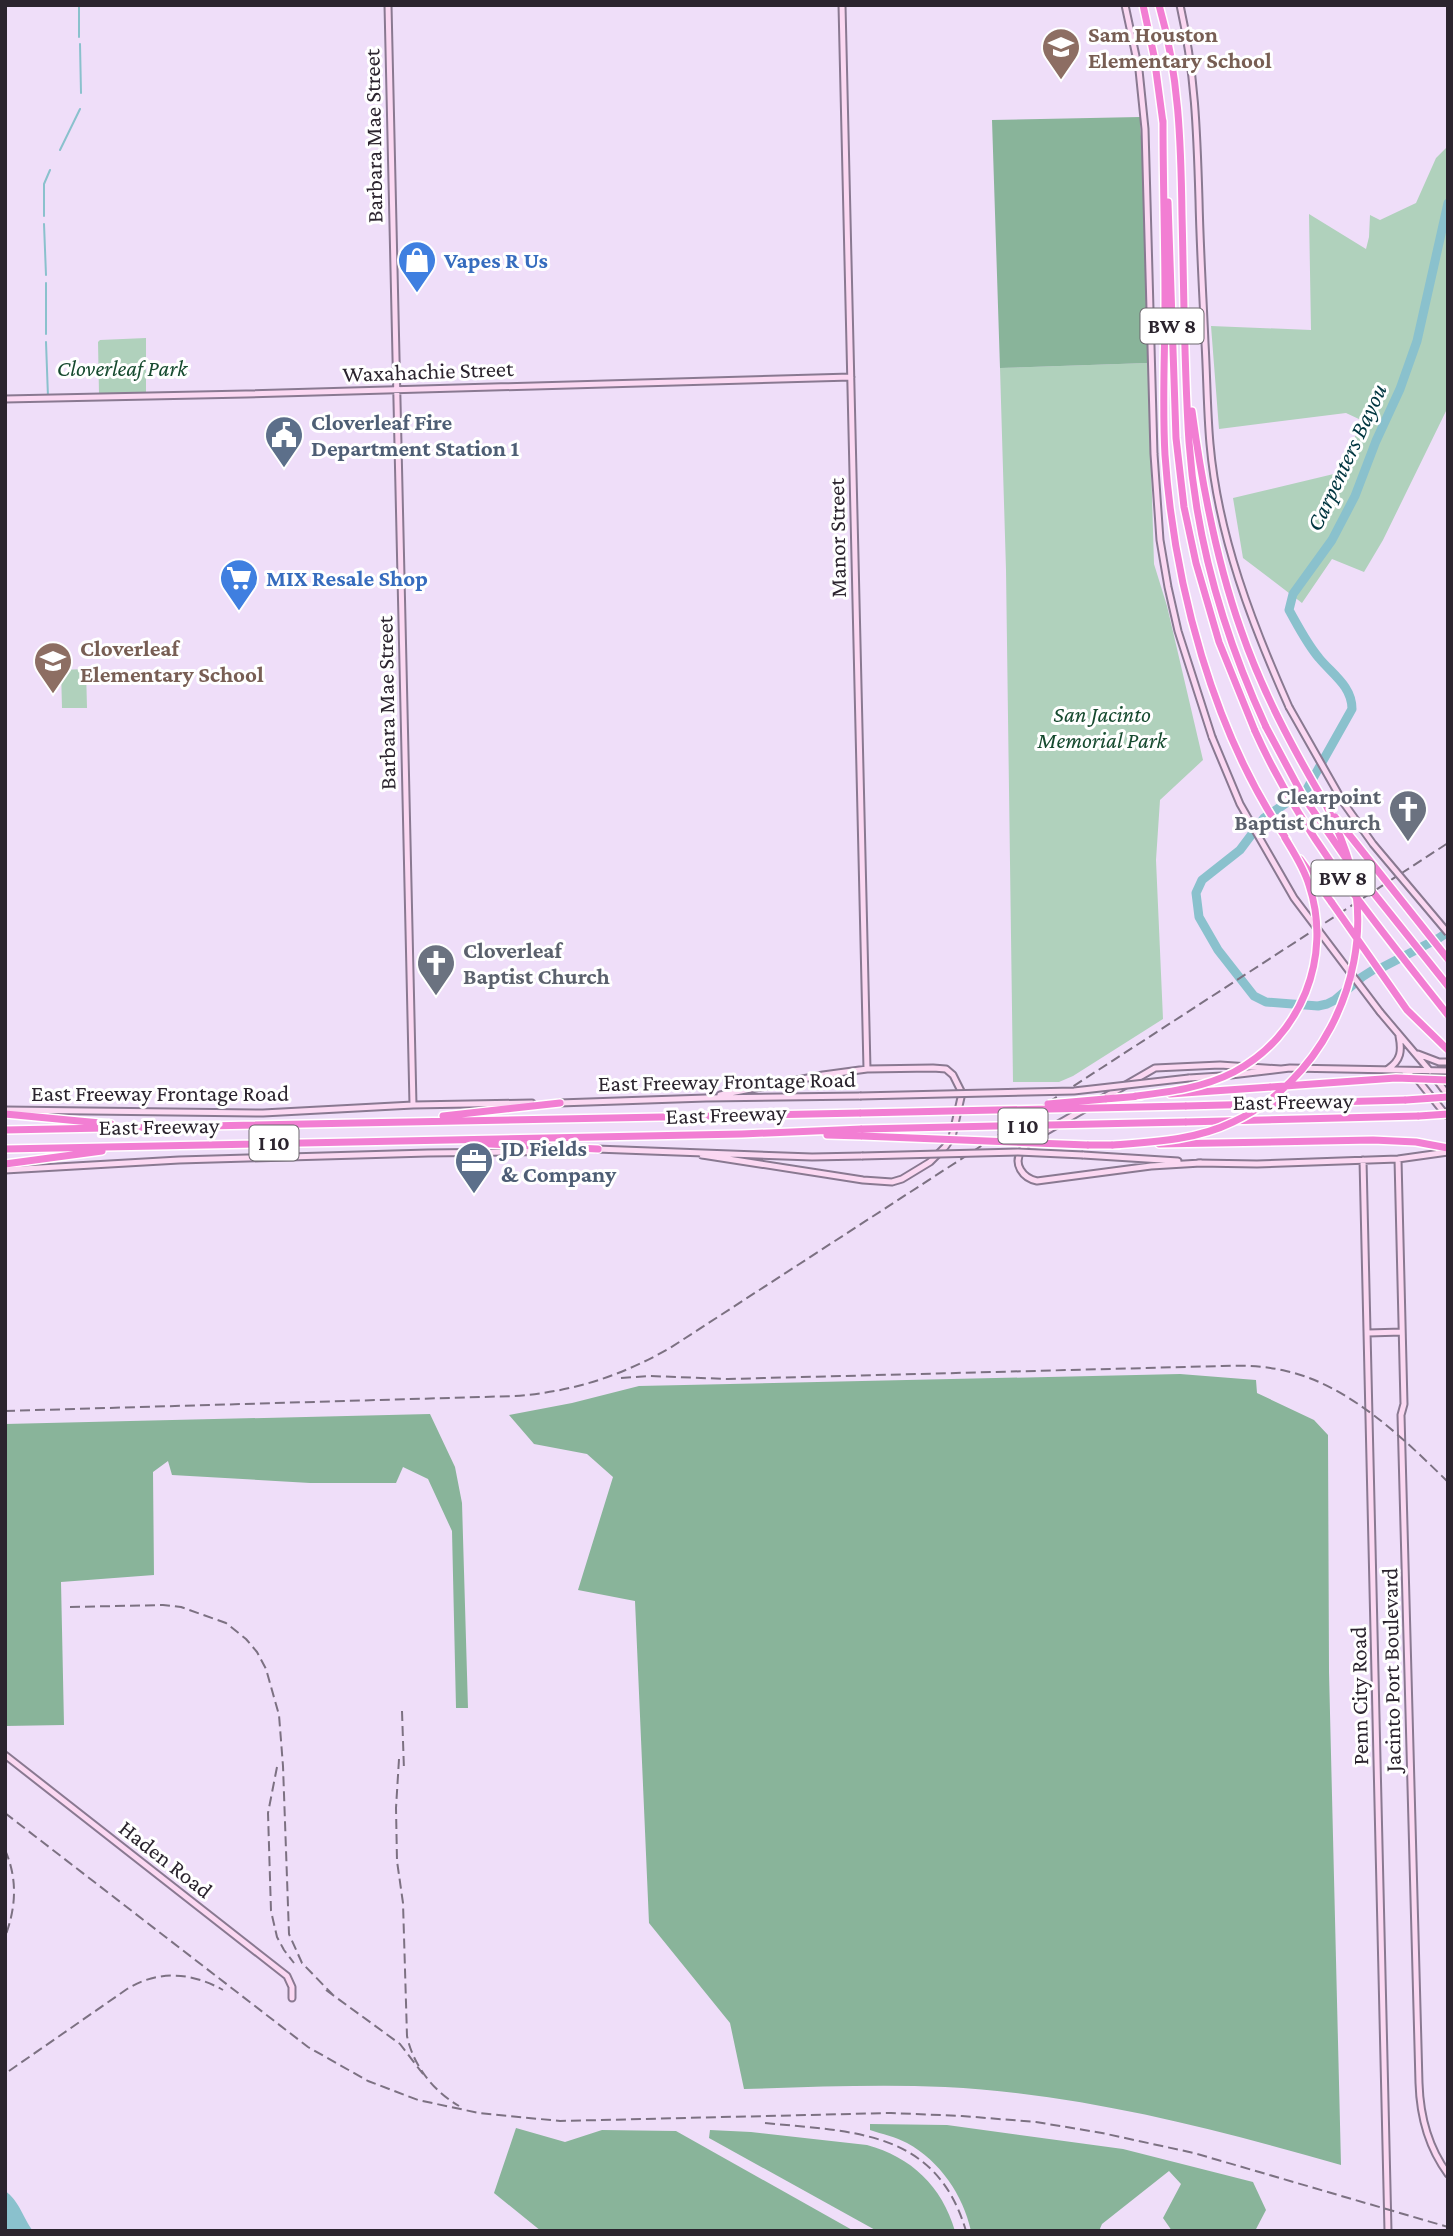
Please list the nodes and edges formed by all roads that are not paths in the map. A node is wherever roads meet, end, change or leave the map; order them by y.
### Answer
1 (388, 5) edge
2 (842, 5) edge
3 (1125, 5) edge
4 (1143, 5) edge
5 (1161, 5) edge
6 (1180, 5) edge
7 (1163, 121) junction
8 (1186, 358) junction
9 (851, 377) junction
10 (397, 389) junction
11 (5, 399) edge
12 (1325, 803) junction
13 (1285, 838) junction
14 (1448, 933) edge
15 (1448, 959) edge
16 (1448, 986) edge
17 (1448, 1015) edge
18 (1398, 1033) junction
19 (1448, 1051) edge
20 (1415, 1052) junction
21 (1448, 1062) edge
22 (867, 1069) junction
23 (1281, 1069) junction
24 (1387, 1071) junction
25 (1403, 1071) junction
26 (1448, 1071) edge
27 (1430, 1072) junction
28 (1448, 1080) edge
29 (1136, 1096) junction
30 (1448, 1096) edge
31 (706, 1098) junction
32 (560, 1103) junction
33 (413, 1105) junction
34 (992, 1110) junction
35 (5, 1112) edge
36 (1448, 1116) edge
37 (409, 1121) junction
38 (150, 1127) junction
39 (5, 1130) edge
40 (862, 1132) junction
41 (414, 1140) junction
42 (1113, 1145) junction
43 (135, 1146) junction
44 (5, 1149) edge
45 (598, 1149) junction
46 (675, 1151) junction
47 (1447, 1151) edge
48 (1398, 1159) junction
49 (1363, 1160) junction
50 (1201, 1163) junction
51 (5, 1164) edge
52 (5, 1170) edge
53 (1402, 1332) junction
54 (1368, 1333) junction
55 (5, 1755) edge
56 (292, 1998) dead end
57 (1448, 2174) edge
58 (1388, 2231) edge

1 - 10 main road, Barbara Mae Street
2 - 9 main road, Manor Street
3 - 18 main road, BW 8, bridge
4 - 7 highway, BW 8
5 - 8 highway, BW 8
6 - 14 main road, BW 8, bridge
7 - 13 highway
7 - 17 highway, BW 8, bridge
8 - 12 highway
8 - 16 highway, BW 8, bridge
9 - 10 main road, Waxahachie Street
9 - 22 main road, Manor Street
10 - 11 main road, Waxahachie Street
10 - 33 main road, Barbara Mae Street
12 - 15 highway, bridge
12 - 42 highway, bridge
13 - 19 highway, bridge
13 - 29 highway, bridge
18 - 20 main road, BW 8
18 - 24 main road
20 - 21 main road
20 - 27 main road, BW 8
22 - 31 main road
22 - 46 main road
23 - 24 main road, East Freeway Frontage Road
23 - 31 main road, East Freeway Frontage Road, bridge
23 - 50 main road
24 - 25 main road, East Freeway Frontage Road
25 - 27 main road, East Freeway Frontage Road
25 - 36 main road
26 - 27 main road, East Freeway Frontage Road
27 - 30 main road, BW 8
28 - 29 highway, bridge
29 - 34 highway, bridge
30 - 34 highway, East Freeway / I 10, bridge
31 - 32 main road, East Freeway Frontage Road
32 - 33 main road, East Freeway Frontage Road
32 - 37 highway
33 - 35 main road, East Freeway Frontage Road
34 - 37 highway, East Freeway / I 10, bridge
35 - 38 highway
36 - 40 highway, East Freeway / I 10, bridge
37 - 38 highway, East Freeway / I 10
38 - 39 highway, East Freeway / I 10
40 - 41 highway, East Freeway / I 10
40 - 42 highway, bridge
41 - 43 highway, East Freeway / I 10
41 - 45 highway
42 - 47 highway, bridge
43 - 44 highway, East Freeway / I 10
43 - 51 highway
45 - 46 main road
45 - 52 main road
46 - 50 main road, bridge
47 - 48 main road
48 - 49 main road
48 - 53 main road, Jacinto Port Boulevard
49 - 50 main road
49 - 54 main road, Penn City Road
53 - 54 main road
53 - 57 main road, Jacinto Port Boulevard
54 - 58 main road, Penn City Road
55 - 56 main road, Haden Road

